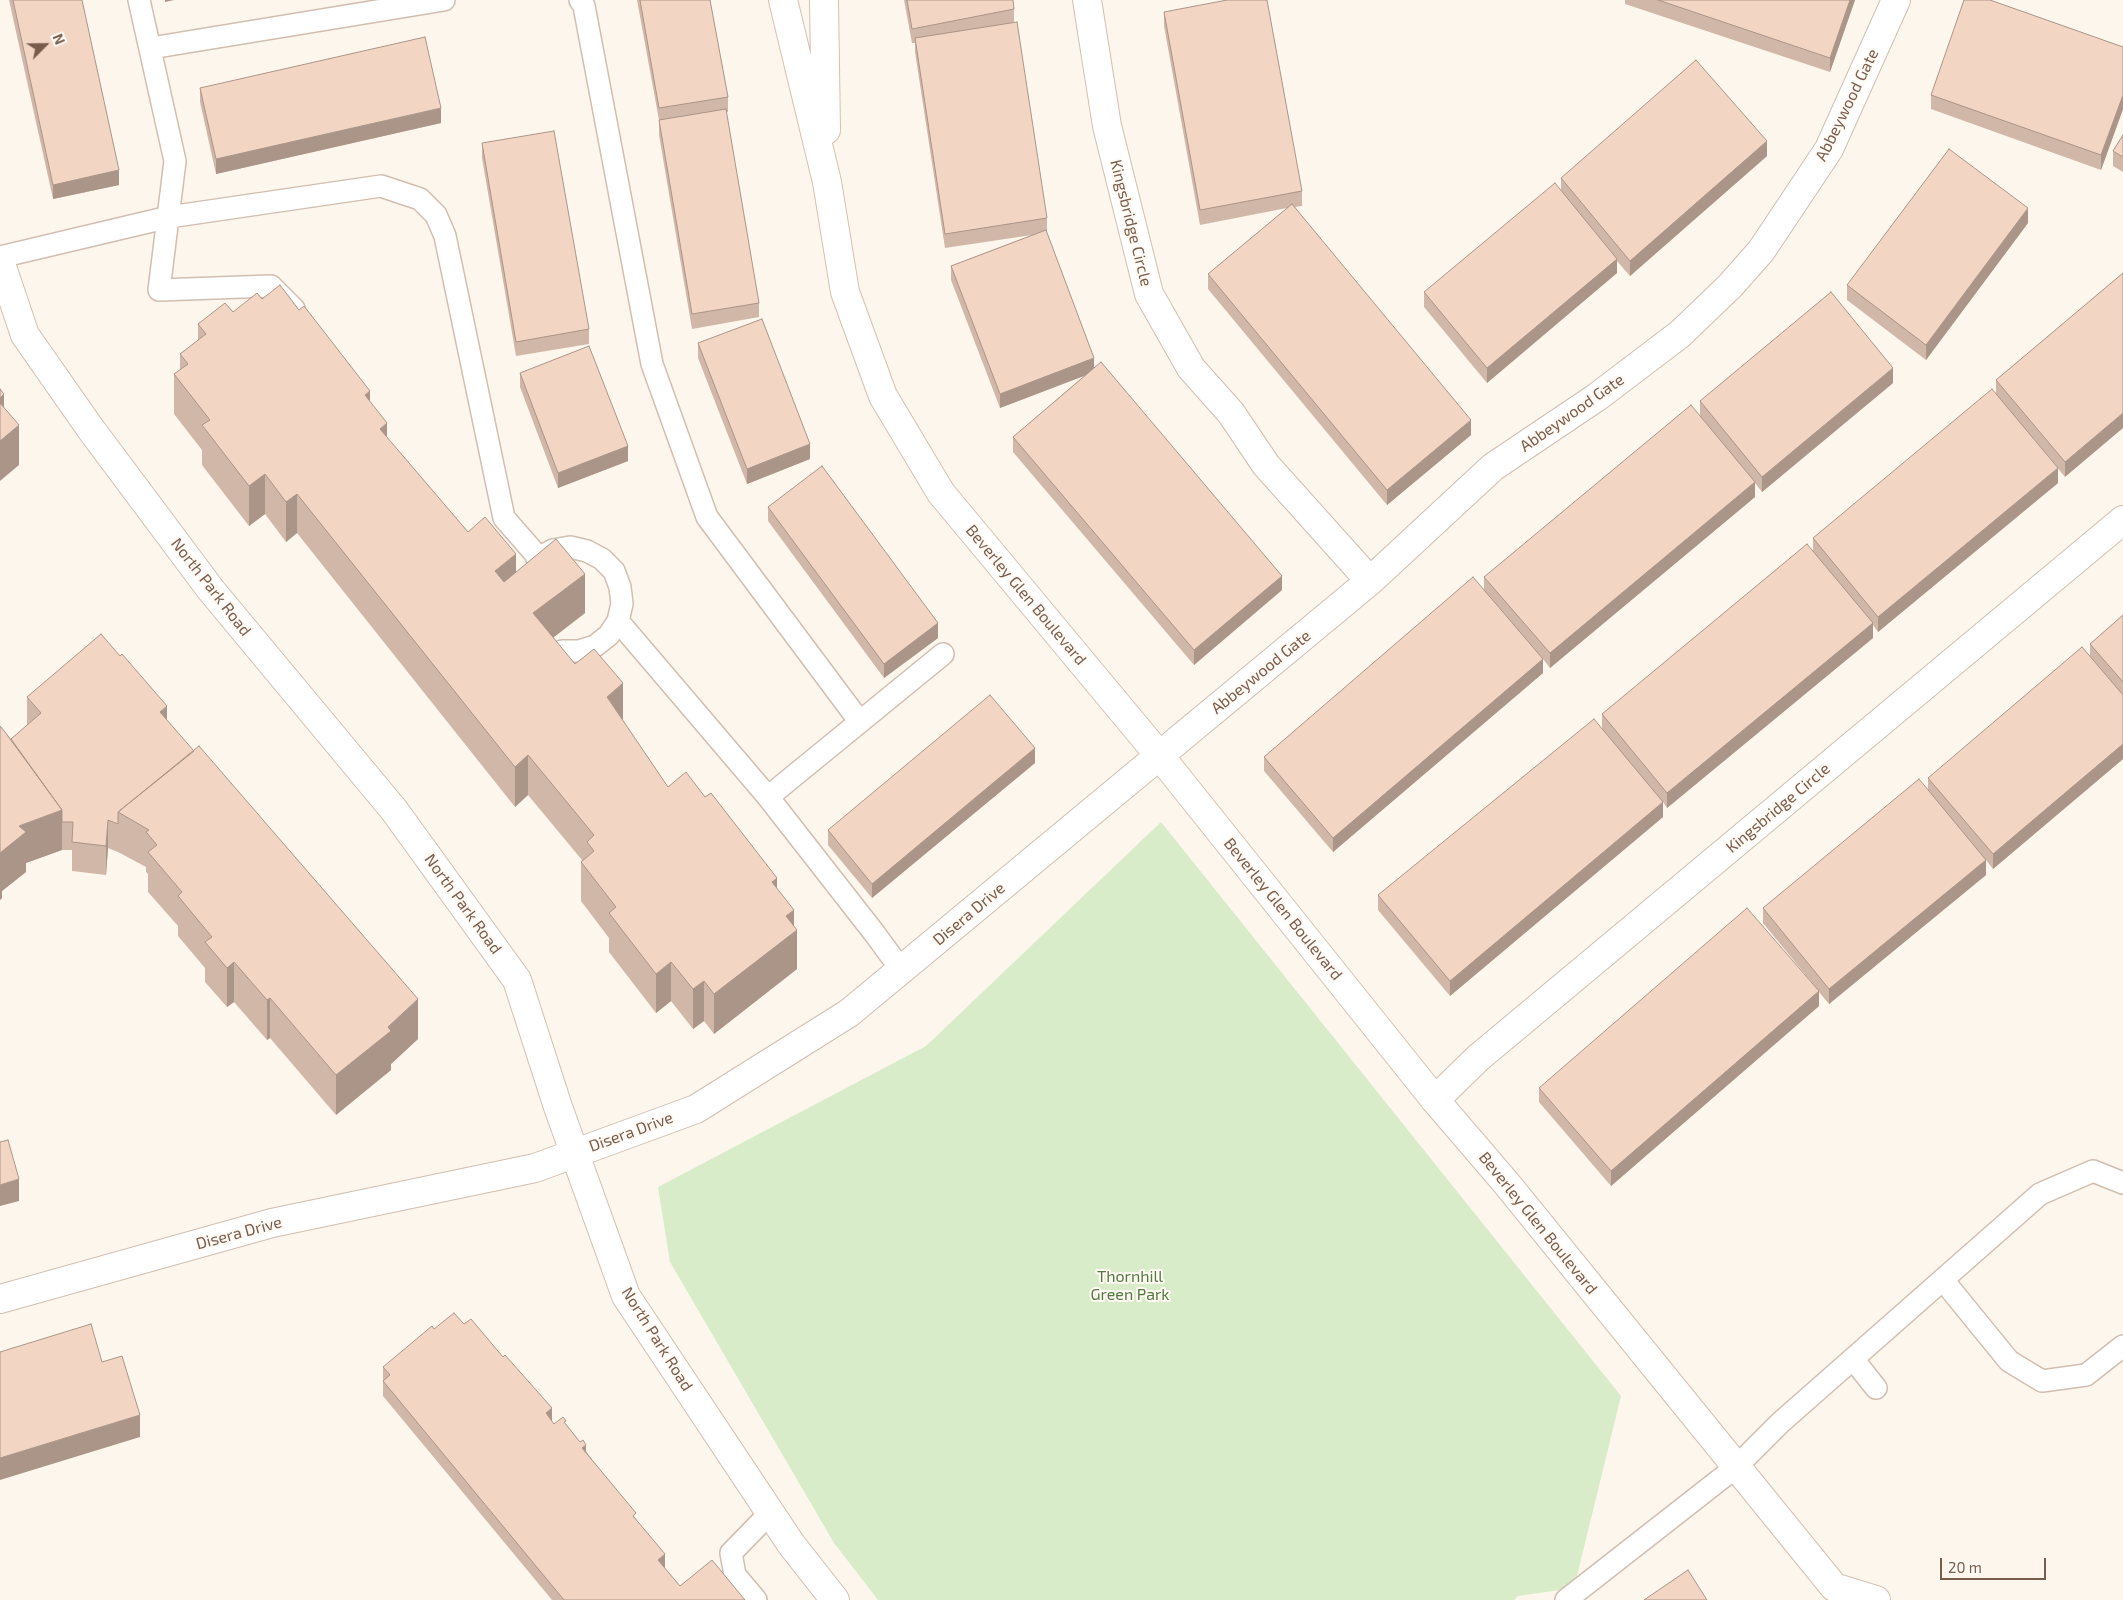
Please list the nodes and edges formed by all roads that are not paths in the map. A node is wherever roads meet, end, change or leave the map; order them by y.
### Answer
1 (139, 0) edge
2 (444, 0) edge
3 (580, 0) edge
4 (783, 0) edge
5 (824, 0) edge
6 (1087, 0) edge
7 (1896, 0) edge
8 (151, 48) junction
9 (827, 182) junction
10 (169, 217) junction
11 (0, 259) edge
12 (299, 314) edge
13 (2123, 520) edge
14 (539, 558) junction
15 (523, 578) edge
16 (1370, 581) junction
17 (618, 621) junction
18 (562, 651) edge
19 (943, 654) dead end
20 (860, 722) junction
21 (1159, 754) junction
22 (768, 797) junction
23 (902, 971) junction
24 (1435, 1100) junction
25 (574, 1154) junction
26 (2123, 1183) edge
27 (1943, 1280) junction
28 (0, 1299) edge
29 (2123, 1346) edge
30 (1853, 1359) junction
31 (1876, 1388) dead end
32 (1736, 1467) junction
33 (770, 1513) junction
34 (1834, 1594) edge
35 (756, 1600) edge
36 (835, 1600) edge
37 (1566, 1600) edge
38 (1876, 1600) edge

1 - 8 lane
2 - 8 lane
3 - 20 lane
4 - 9 street, Beverley Glen Boulevard
5 - 9 street, Beverley Glen Boulevard
6 - 16 street, Kingsbridge Circle
7 - 16 street, Abbeywood Gate
8 - 10 lane
9 - 21 street, Beverley Glen Boulevard
10 - 11 lane
10 - 12 lane
10 - 14 lane
11 - 25 street, North Park Road
13 - 24 street, Kingsbridge Circle
14 - 15 lane
14 - 17 lane
16 - 21 street, Abbeywood Gate
17 - 18 lane
17 - 22 lane
19 - 20 lane
20 - 22 lane
21 - 23 street, Disera Drive
21 - 24 street, Beverley Glen Boulevard
22 - 23 lane
23 - 25 street, Disera Drive
24 - 32 street, Beverley Glen Boulevard
25 - 28 street, Disera Drive
25 - 33 street, North Park Road
26 - 27 lane
27 - 29 lane
27 - 30 lane
30 - 31 lane
30 - 32 lane
32 - 34 street, Beverley Glen Boulevard
32 - 37 lane
33 - 35 lane
33 - 36 street, North Park Road
34 - 38 street, Beverley Glen Boulevard

